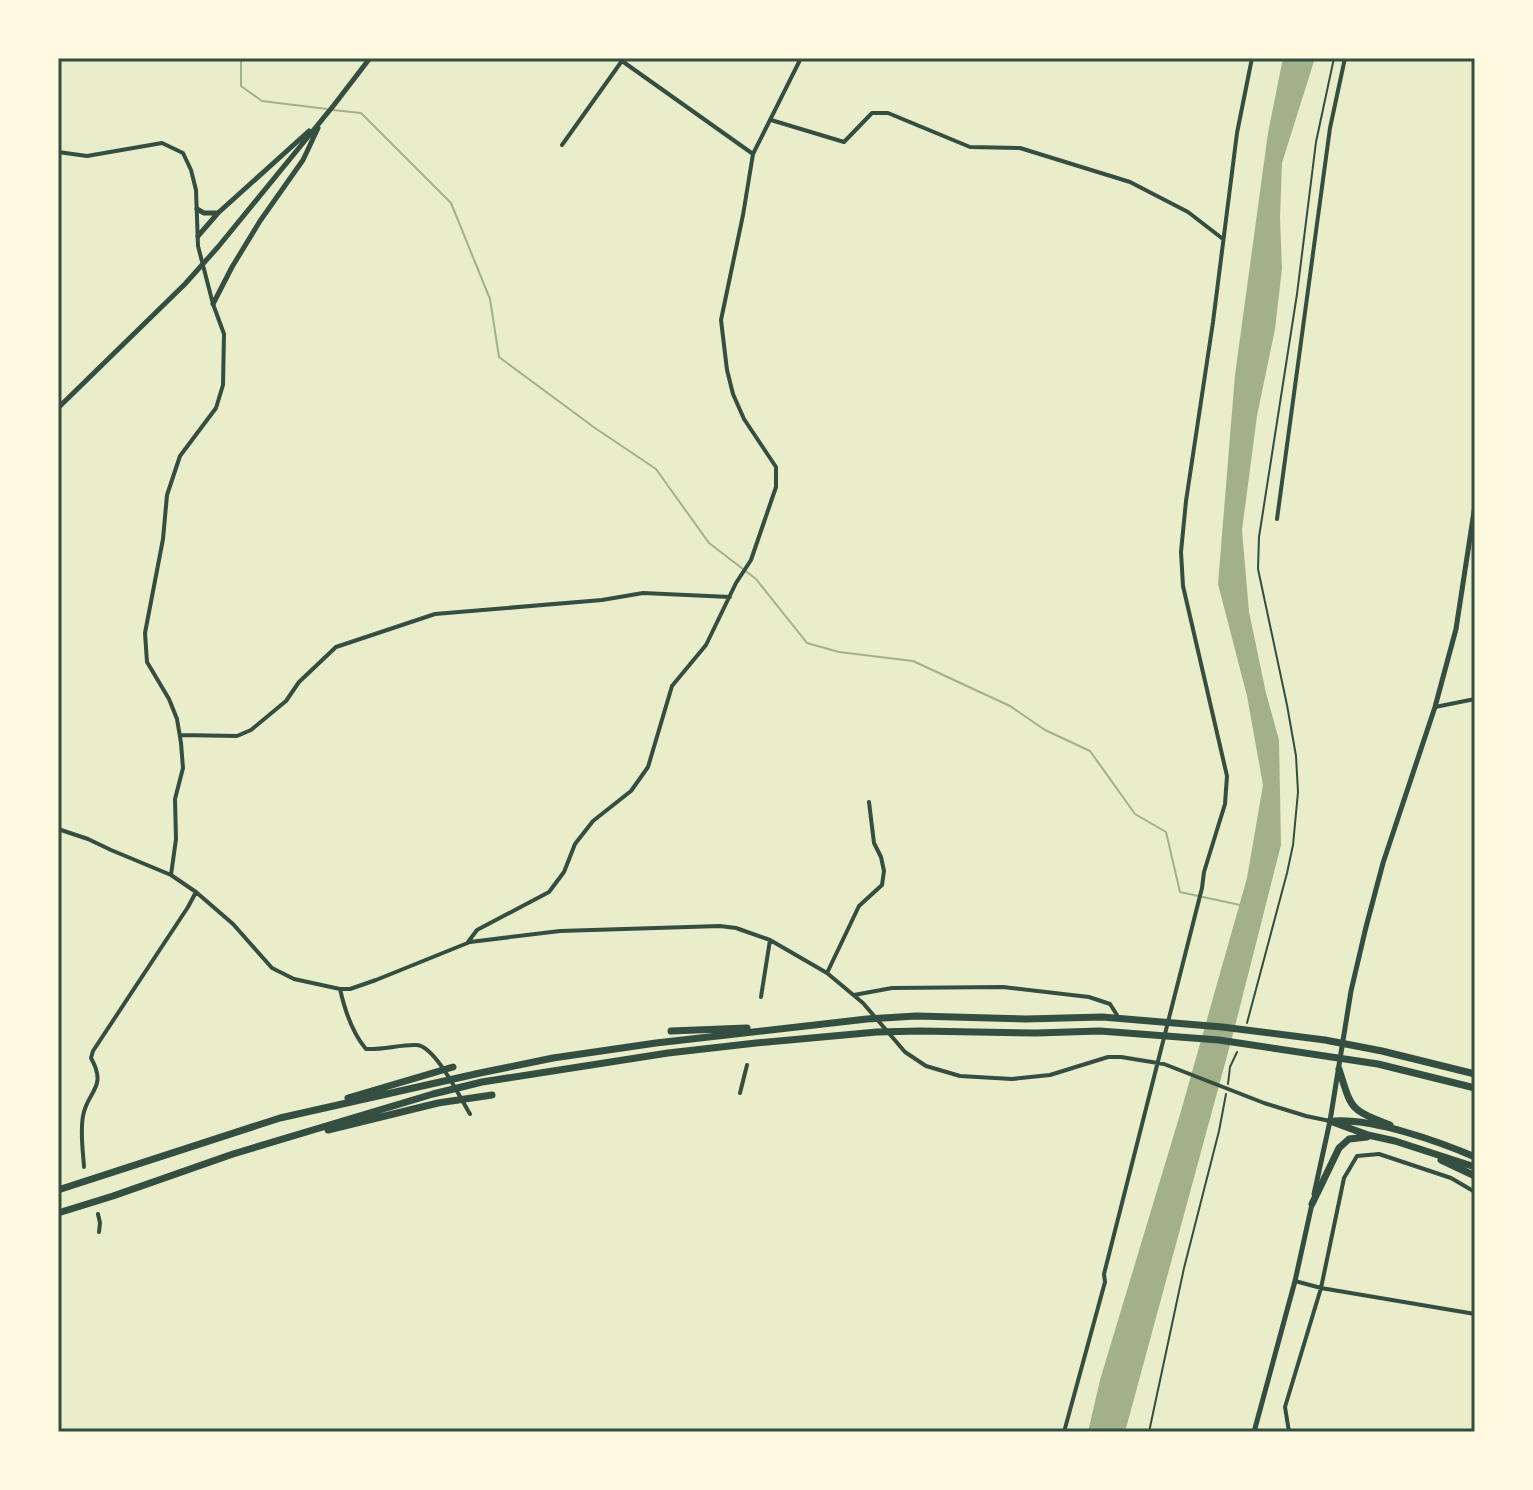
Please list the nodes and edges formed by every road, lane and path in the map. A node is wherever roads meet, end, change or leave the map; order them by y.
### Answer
1 (370, 58) edge
2 (793, 58) edge
3 (1252, 58) edge
4 (1334, 58) edge
5 (1345, 58) edge
6 (623, 60) edge
7 (800, 61) edge
8 (324, 117) junction
9 (770, 119) junction
10 (562, 145) dead end
11 (58, 152) edge
12 (753, 154) junction
13 (197, 209) junction
14 (218, 213) junction
15 (198, 236) junction
16 (1223, 239) junction
17 (213, 304) junction
18 (58, 408) edge
19 (1475, 505) edge
20 (1277, 519) dead end
21 (1475, 531) edge
22 (1468, 547) junction
23 (730, 597) junction
24 (1475, 699) edge
25 (1435, 707) junction
26 (180, 735) junction
27 (869, 802) dead end
28 (58, 829) edge
29 (171, 875) junction
30 (196, 892) junction
31 (770, 940) junction
32 (467, 944) junction
33 (827, 973) junction
34 (340, 989) junction
35 (854, 995) junction
36 (761, 997) dead end
37 (1117, 1015) dead end
38 (809, 1024) junction
39 (1245, 1028) dead end
40 (671, 1031) dead end
41 (1241, 1041) dead end
42 (756, 1043) junction
43 (638, 1063) dead end
44 (1157, 1063) junction
45 (747, 1065) dead end
46 (453, 1067) dead end
47 (1339, 1069) junction
48 (1475, 1074) edge
49 (1475, 1088) edge
50 (740, 1093) dead end
51 (492, 1095) dead end
52 (470, 1114) dead end
53 (280, 1118) junction
54 (1330, 1121) junction
55 (1418, 1136) junction
56 (1395, 1141) junction
57 (1421, 1150) junction
58 (233, 1154) junction
59 (1475, 1157) edge
60 (84, 1167) dead end
61 (1475, 1167) edge
62 (1475, 1176) edge
63 (58, 1190) edge
64 (1475, 1192) edge
65 (1312, 1204) junction
66 (58, 1213) edge
67 (98, 1214) dead end
68 (99, 1232) dead end
69 (1295, 1281) junction
70 (1321, 1288) junction
71 (1475, 1314) edge
72 (1064, 1432) edge
73 (1149, 1432) edge
74 (1254, 1432) edge
75 (1289, 1432) edge

1 - 8 main road
2 - 7 street
3 - 16 street
4 - 39 path
5 - 20 street
6 - 10 street
6 - 12 street
7 - 9 street
8 - 14 main road
8 - 17 main road
8 - 18 main road
9 - 12 street
9 - 16 street
11 - 13 street
12 - 23 street
13 - 14 main road
13 - 15 street
14 - 15 main road
15 - 17 street
16 - 44 street
17 - 26 street
19 - 22 main road
21 - 22 main road
22 - 25 main road
23 - 26 street
23 - 32 street
24 - 25 street
25 - 47 main road
26 - 29 street
27 - 33 street
28 - 29 street
29 - 30 street
30 - 34 street
30 - 60 street
31 - 32 street
31 - 33 street
31 - 36 street
32 - 34 street
33 - 35 street
34 - 52 street
35 - 37 street
35 - 44 street
38 - 40 highway
38 - 48 highway
38 - 53 highway
41 - 73 path
42 - 43 highway
42 - 49 highway
42 - 58 highway
44 - 54 street
44 - 72 street
45 - 50 street
46 - 53 highway
47 - 54 main road
47 - 55 highway
51 - 58 highway
53 - 63 highway
54 - 55 highway
54 - 56 highway
54 - 65 main road
55 - 59 highway
56 - 57 highway
56 - 65 highway
57 - 61 highway
57 - 62 highway
58 - 66 highway
64 - 70 street
65 - 69 main road
67 - 68 street
69 - 70 street
69 - 74 main road
70 - 71 street
70 - 75 street

